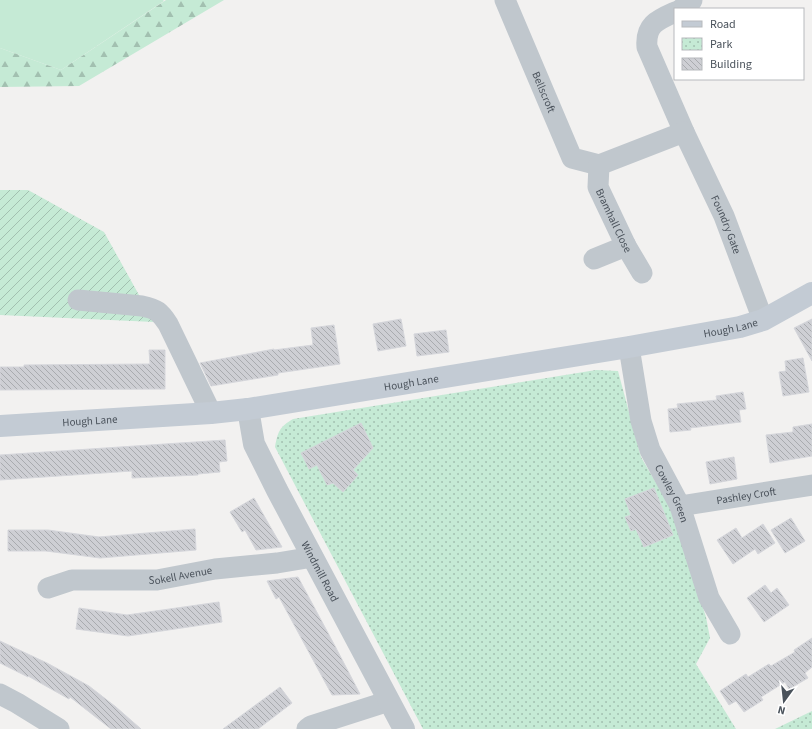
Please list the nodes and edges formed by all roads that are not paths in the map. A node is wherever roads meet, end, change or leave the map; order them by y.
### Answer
1 (505, 0) edge
2 (692, 0) edge
3 (683, 8) edge
4 (674, 12) edge
5 (684, 132) junction
6 (599, 165) junction
7 (626, 246) junction
8 (594, 260) dead end
9 (642, 273) dead end
10 (812, 293) edge
11 (78, 300) dead end
12 (763, 320) junction
13 (629, 347) junction
14 (248, 409) junction
15 (211, 414) junction
16 (0, 426) edge
17 (812, 485) edge
18 (680, 506) junction
19 (313, 557) junction
20 (48, 588) dead end
21 (730, 634) dead end
22 (0, 694) edge
23 (389, 701) junction
24 (59, 729) edge
25 (307, 729) edge
26 (404, 729) edge

1 - 6 street, Bellscroft
2 - 3 street
4 - 5 street, Foundry Gate
5 - 6 street
5 - 12 street, Foundry Gate
6 - 7 street, Bramhall Close
7 - 8 street
7 - 9 street, Bramhall Close
10 - 12 main road, Hough Lane
11 - 15 street
12 - 13 main road, Hough Lane
13 - 14 main road, Hough Lane
13 - 18 street, Cowley Green
14 - 15 main road, Hough Lane
14 - 19 street, Windmill Road
15 - 16 main road, Hough Lane
17 - 18 street, Pashley Croft
18 - 21 street, Cowley Green
19 - 20 street, Sokell Avenue
19 - 23 street, Windmill Road
22 - 24 street
23 - 25 street
23 - 26 street, Windmill Road

